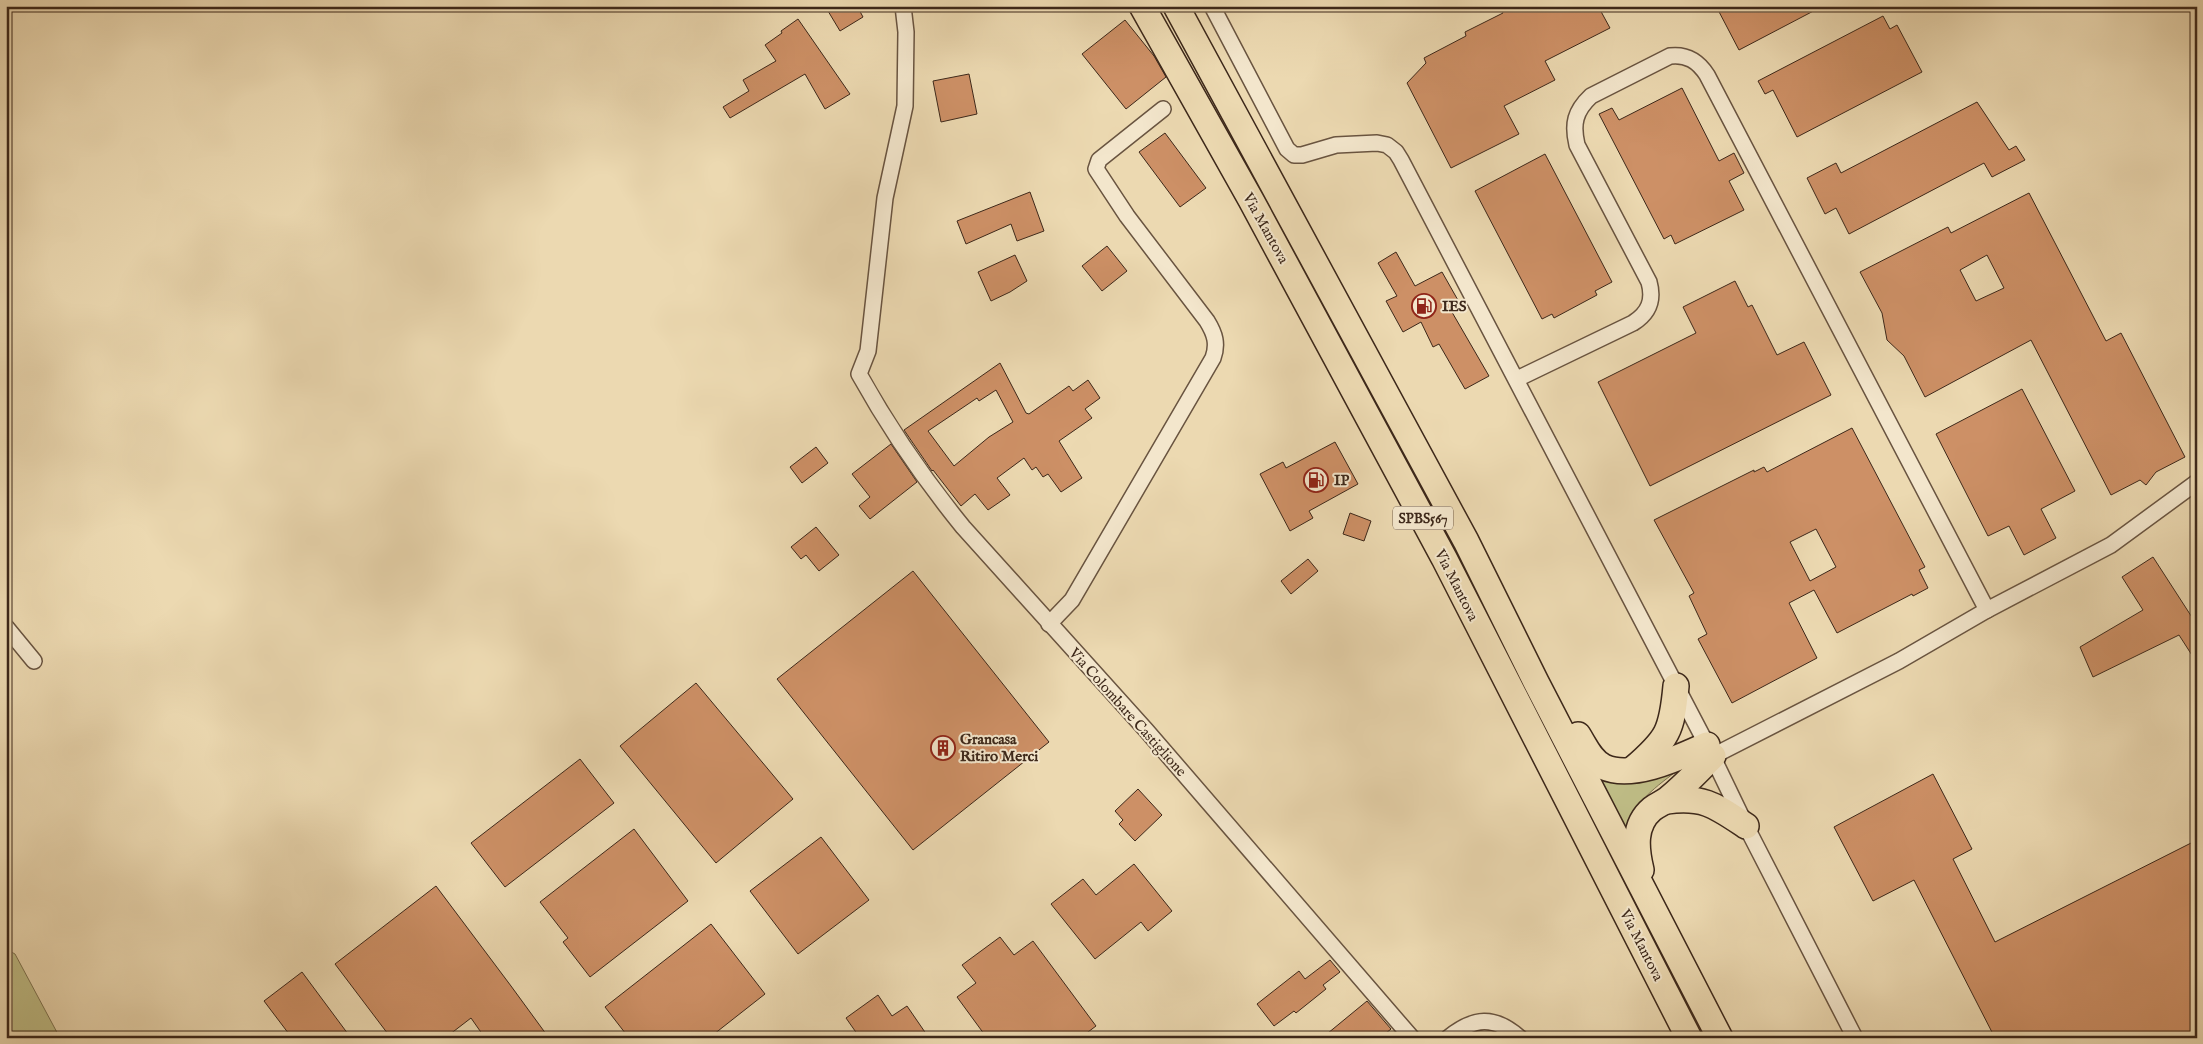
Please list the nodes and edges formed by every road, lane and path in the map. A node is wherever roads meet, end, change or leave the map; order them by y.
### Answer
1 (903, 6) edge
2 (1142, 6) edge
3 (1176, 6) edge
4 (1212, 6) edge
5 (1163, 109) dead end
6 (1517, 380) junction
7 (2197, 482) edge
8 (1988, 610) junction
9 (1049, 624) junction
10 (6, 627) edge
11 (34, 661) dead end
12 (1536, 682) junction
13 (1676, 686) junction
14 (1710, 751) junction
15 (1633, 769) junction
16 (1667, 801) junction
17 (1746, 826) junction
18 (1646, 892) junction
19 (1412, 1038) edge
20 (1448, 1038) edge
21 (1520, 1038) edge
22 (1689, 1038) edge
23 (1720, 1038) edge
24 (1855, 1038) edge

1 - 9 street, Via Colombare Castiglione
2 - 22 highway, Via Mantova / SPBS567
3 - 12 highway, Via Mantova / SPBS567
4 - 6 street
5 - 9 street
6 - 8 street
6 - 13 street
7 - 8 street
8 - 14 street
9 - 19 street, Via Colombare Castiglione
10 - 11 street
12 - 15 highway
12 - 18 highway, Via Mantova / SPBS567
13 - 14 street
13 - 15 highway
14 - 15 highway
14 - 16 highway
14 - 17 street
16 - 17 highway
16 - 18 highway
17 - 24 street
18 - 23 highway, Via Mantova / SPBS567
20 - 21 street

